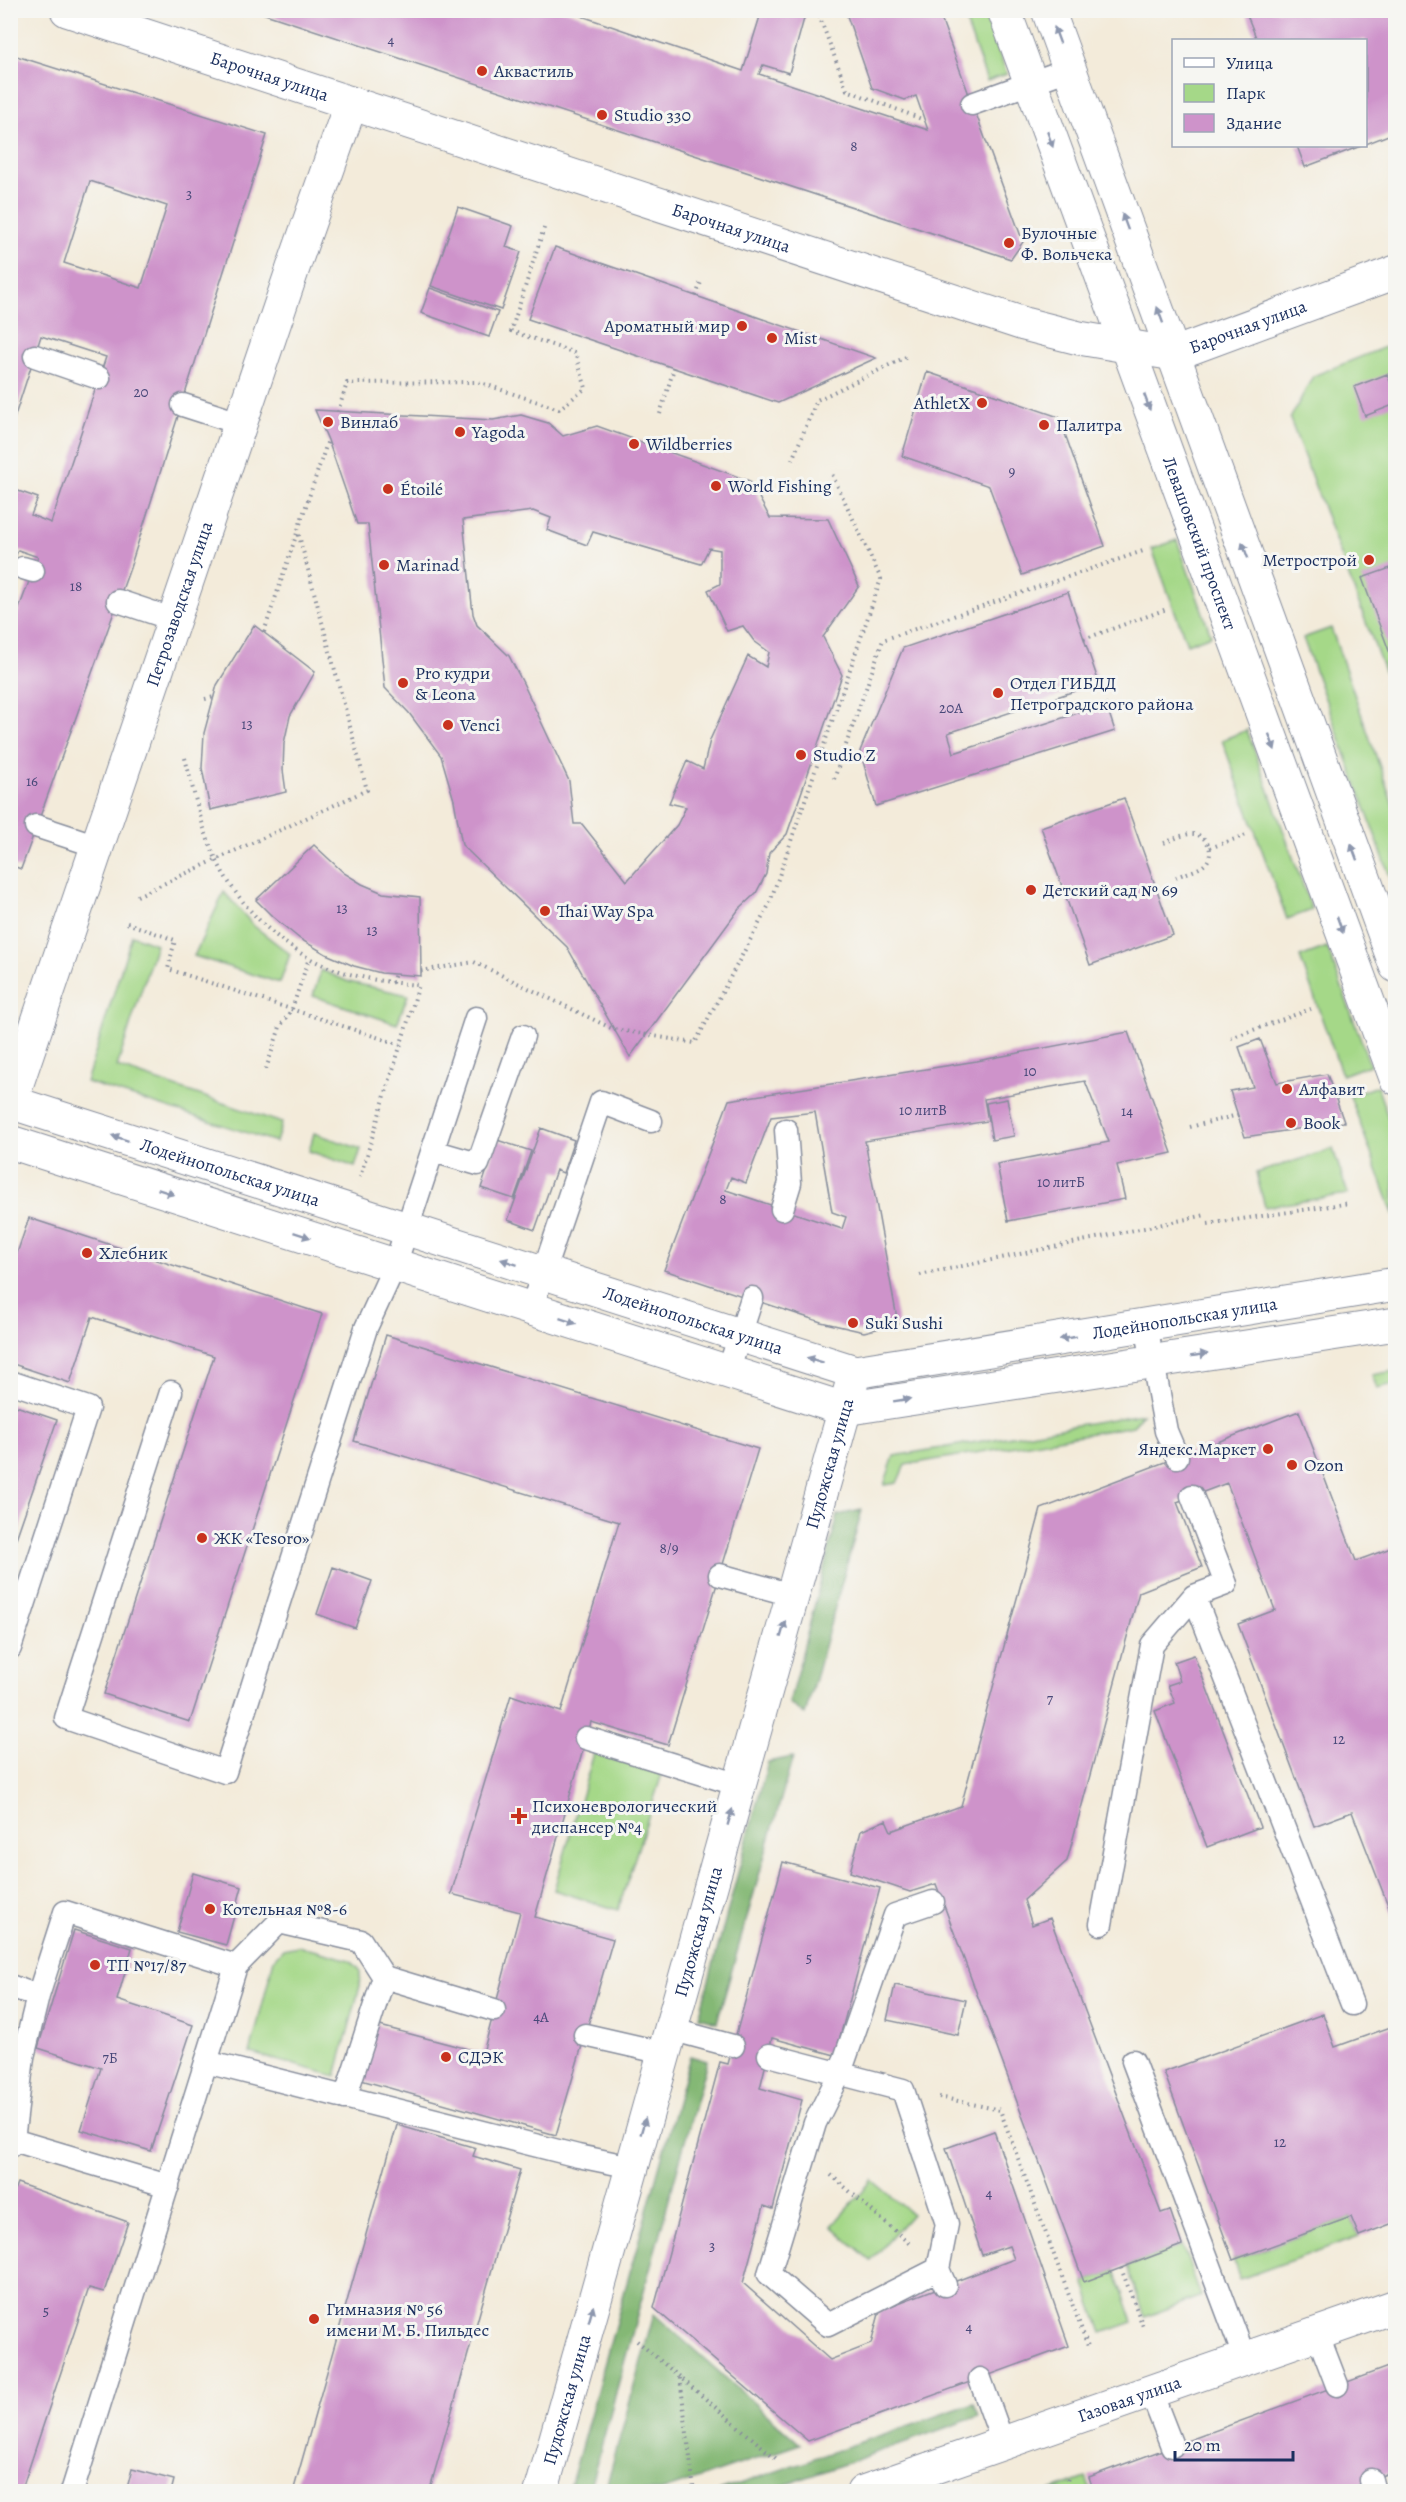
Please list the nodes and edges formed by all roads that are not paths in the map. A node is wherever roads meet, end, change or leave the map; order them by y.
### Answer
1 (67, 10) edge
2 (1004, 10) edge
3 (1048, 10) edge
4 (1070, 69) junction
5 (1030, 84) junction
6 (351, 103) junction
7 (972, 104) dead end
8 (1395, 272) edge
9 (1127, 347) junction
10 (1174, 354) junction
11 (35, 356) dead end
12 (99, 378) dead end
13 (183, 405) dead end
14 (242, 423) junction
15 (1261, 593) junction
16 (118, 601) dead end
17 (1223, 608) junction
18 (175, 620) junction
19 (1274, 631) junction
20 (1237, 644) junction
21 (1296, 692) junction
22 (1259, 705) junction
23 (36, 826) dead end
24 (98, 846) junction
25 (1392, 957) edge
26 (1352, 960) junction
27 (476, 1018) dead end
28 (523, 1036) dead end
29 (1395, 1077) edge
30 (11, 1103) edge
31 (651, 1121) dead end
32 (786, 1130) dead end
33 (10, 1142) edge
34 (433, 1151) junction
35 (279, 1189) junction
36 (782, 1209) dead end
37 (269, 1224) junction
38 (388, 1224) junction
39 (376, 1259) junction
40 (544, 1273) junction
41 (1395, 1284) edge
42 (1338, 1294) junction
43 (752, 1298) dead end
44 (531, 1309) junction
45 (1224, 1312) junction
46 (1395, 1324) edge
47 (1146, 1325) junction
48 (1346, 1332) junction
49 (740, 1336) junction
50 (1231, 1350) junction
51 (934, 1360) junction
52 (1153, 1362) junction
53 (728, 1372) junction
54 (855, 1372) junction
55 (10, 1382) edge
56 (171, 1392) dead end
57 (940, 1394) junction
58 (844, 1409) junction
59 (1176, 1457) dead end
60 (1192, 1496) dead end
61 (720, 1575) dead end
62 (792, 1595) junction
63 (1194, 1596) junction
64 (10, 1648) edge
65 (586, 1738) dead end
66 (739, 1785) junction
67 (933, 1902) dead end
68 (1101, 1924) dead end
69 (236, 1966) junction
70 (384, 1977) junction
71 (10, 1986) edge
72 (38, 1996) junction
73 (1352, 2004) dead end
74 (494, 2010) dead end
75 (585, 2035) dead end
76 (667, 2041) junction
77 (733, 2046) dead end
78 (769, 2055) dead end
79 (1133, 2061) dead end
80 (206, 2062) junction
81 (840, 2073) junction
82 (345, 2098) junction
83 (12, 2143) edge
84 (632, 2167) junction
85 (168, 2186) junction
86 (1395, 2306) edge
87 (1317, 2333) junction
88 (1245, 2359) junction
89 (980, 2379) dead end
90 (1336, 2385) dead end
91 (1151, 2392) junction
92 (1003, 2443) junction
93 (1172, 2446) dead end
94 (72, 2492) edge
95 (541, 2492) edge
96 (863, 2492) edge

1 - 6 street, Барочная улица
2 - 5 street, Левашовский проспект
4 -> 3 street
4 - 5 lane
10 -> 4 street
5 - 7 lane
5 -> 9 street, Левашовский проспект
6 - 9 street, Барочная улица
6 - 14 street, Петрозаводская улица
8 - 10 street, Барочная улица
9 - 10 street, Барочная улица
9 -> 17 street, Левашовский проспект
15 -> 10 street
11 - 12 lane
13 - 14 lane
14 - 18 street, Петрозаводская улица
15 - 17 lane
15 - 19 street
16 - 18 lane
17 - 20 street, Левашовский проспект
18 - 24 street, Петрозаводская улица
19 - 20 lane
19 - 21 street
20 - 22 street, Левашовский проспект
21 - 22 lane
25 -> 21 street
22 -> 26 street, Левашовский проспект
23 - 24 lane
24 - 30 street, Петрозаводская улица
25 - 26 lane
26 - 29 street, Левашовский проспект
27 - 34 lane
28 - 34 lane
35 -> 30 street, Лодейнопольская улица
31 - 40 lane
32 - 36 lane
33 -> 37 street, Лодейнопольская улица
34 - 38 lane
35 - 37 lane
35 - 38 street, Лодейнопольская улица
37 -> 39 street, Лодейнопольская улица
38 - 39 lane
38 - 39 lane
40 -> 38 street, Лодейнопольская улица
39 - 44 street, Лодейнопольская улица
39 - 56 lane
40 - 44 lane
40 - 49 street, Лодейнопольская улица
41 - 42 street, Лодейнопольская улица
42 - 45 street, Лодейнопольская улица
42 - 48 lane
43 - 49 lane
44 -> 53 street, Лодейнопольская улица
45 - 47 street, Лодейнопольская улица
45 - 50 lane
46 - 48 street, Лодейнопольская улица
47 -> 51 street, Лодейнопольская улица
47 - 52 lane
48 - 50 street, Лодейнопольская улица
49 - 53 lane
54 -> 49 street, Лодейнопольская улица
52 -> 50 street, Лодейнопольская улица
51 - 54 street, Лодейнопольская улица
51 - 57 lane
52 - 57 street, Лодейнопольская улица
52 - 59 lane
53 - 58 street, Лодейнопольская улица
54 - 58 street, Пудожская улица
55 - 64 lane
58 -> 57 street, Лодейнопольская улица
58 - 62 street, Пудожская улица
60 - 63 lane
61 - 62 lane
66 -> 62 street, Пудожская улица
63 - 68 lane
63 - 73 lane
65 - 66 lane
76 -> 66 street, Пудожская улица
67 - 81 lane
69 - 70 lane
69 - 72 lane
69 - 80 lane
70 - 74 lane
70 - 82 lane
71 - 72 lane
72 - 83 lane
75 - 76 lane
76 - 77 lane
84 -> 76 street, Пудожская улица
78 - 81 lane
79 - 88 lane
80 - 82 lane
80 - 85 lane
81 - 81 lane
82 - 84 lane
83 - 85 lane
95 -> 84 street, Пудожская улица
85 - 94 lane
86 - 87 street, Газовая улица
87 - 88 street, Газовая улица
87 - 90 lane
88 - 91 street, Газовая улица
89 - 92 lane
91 - 92 street, Газовая улица
91 - 93 lane
92 - 96 street, Газовая улица

